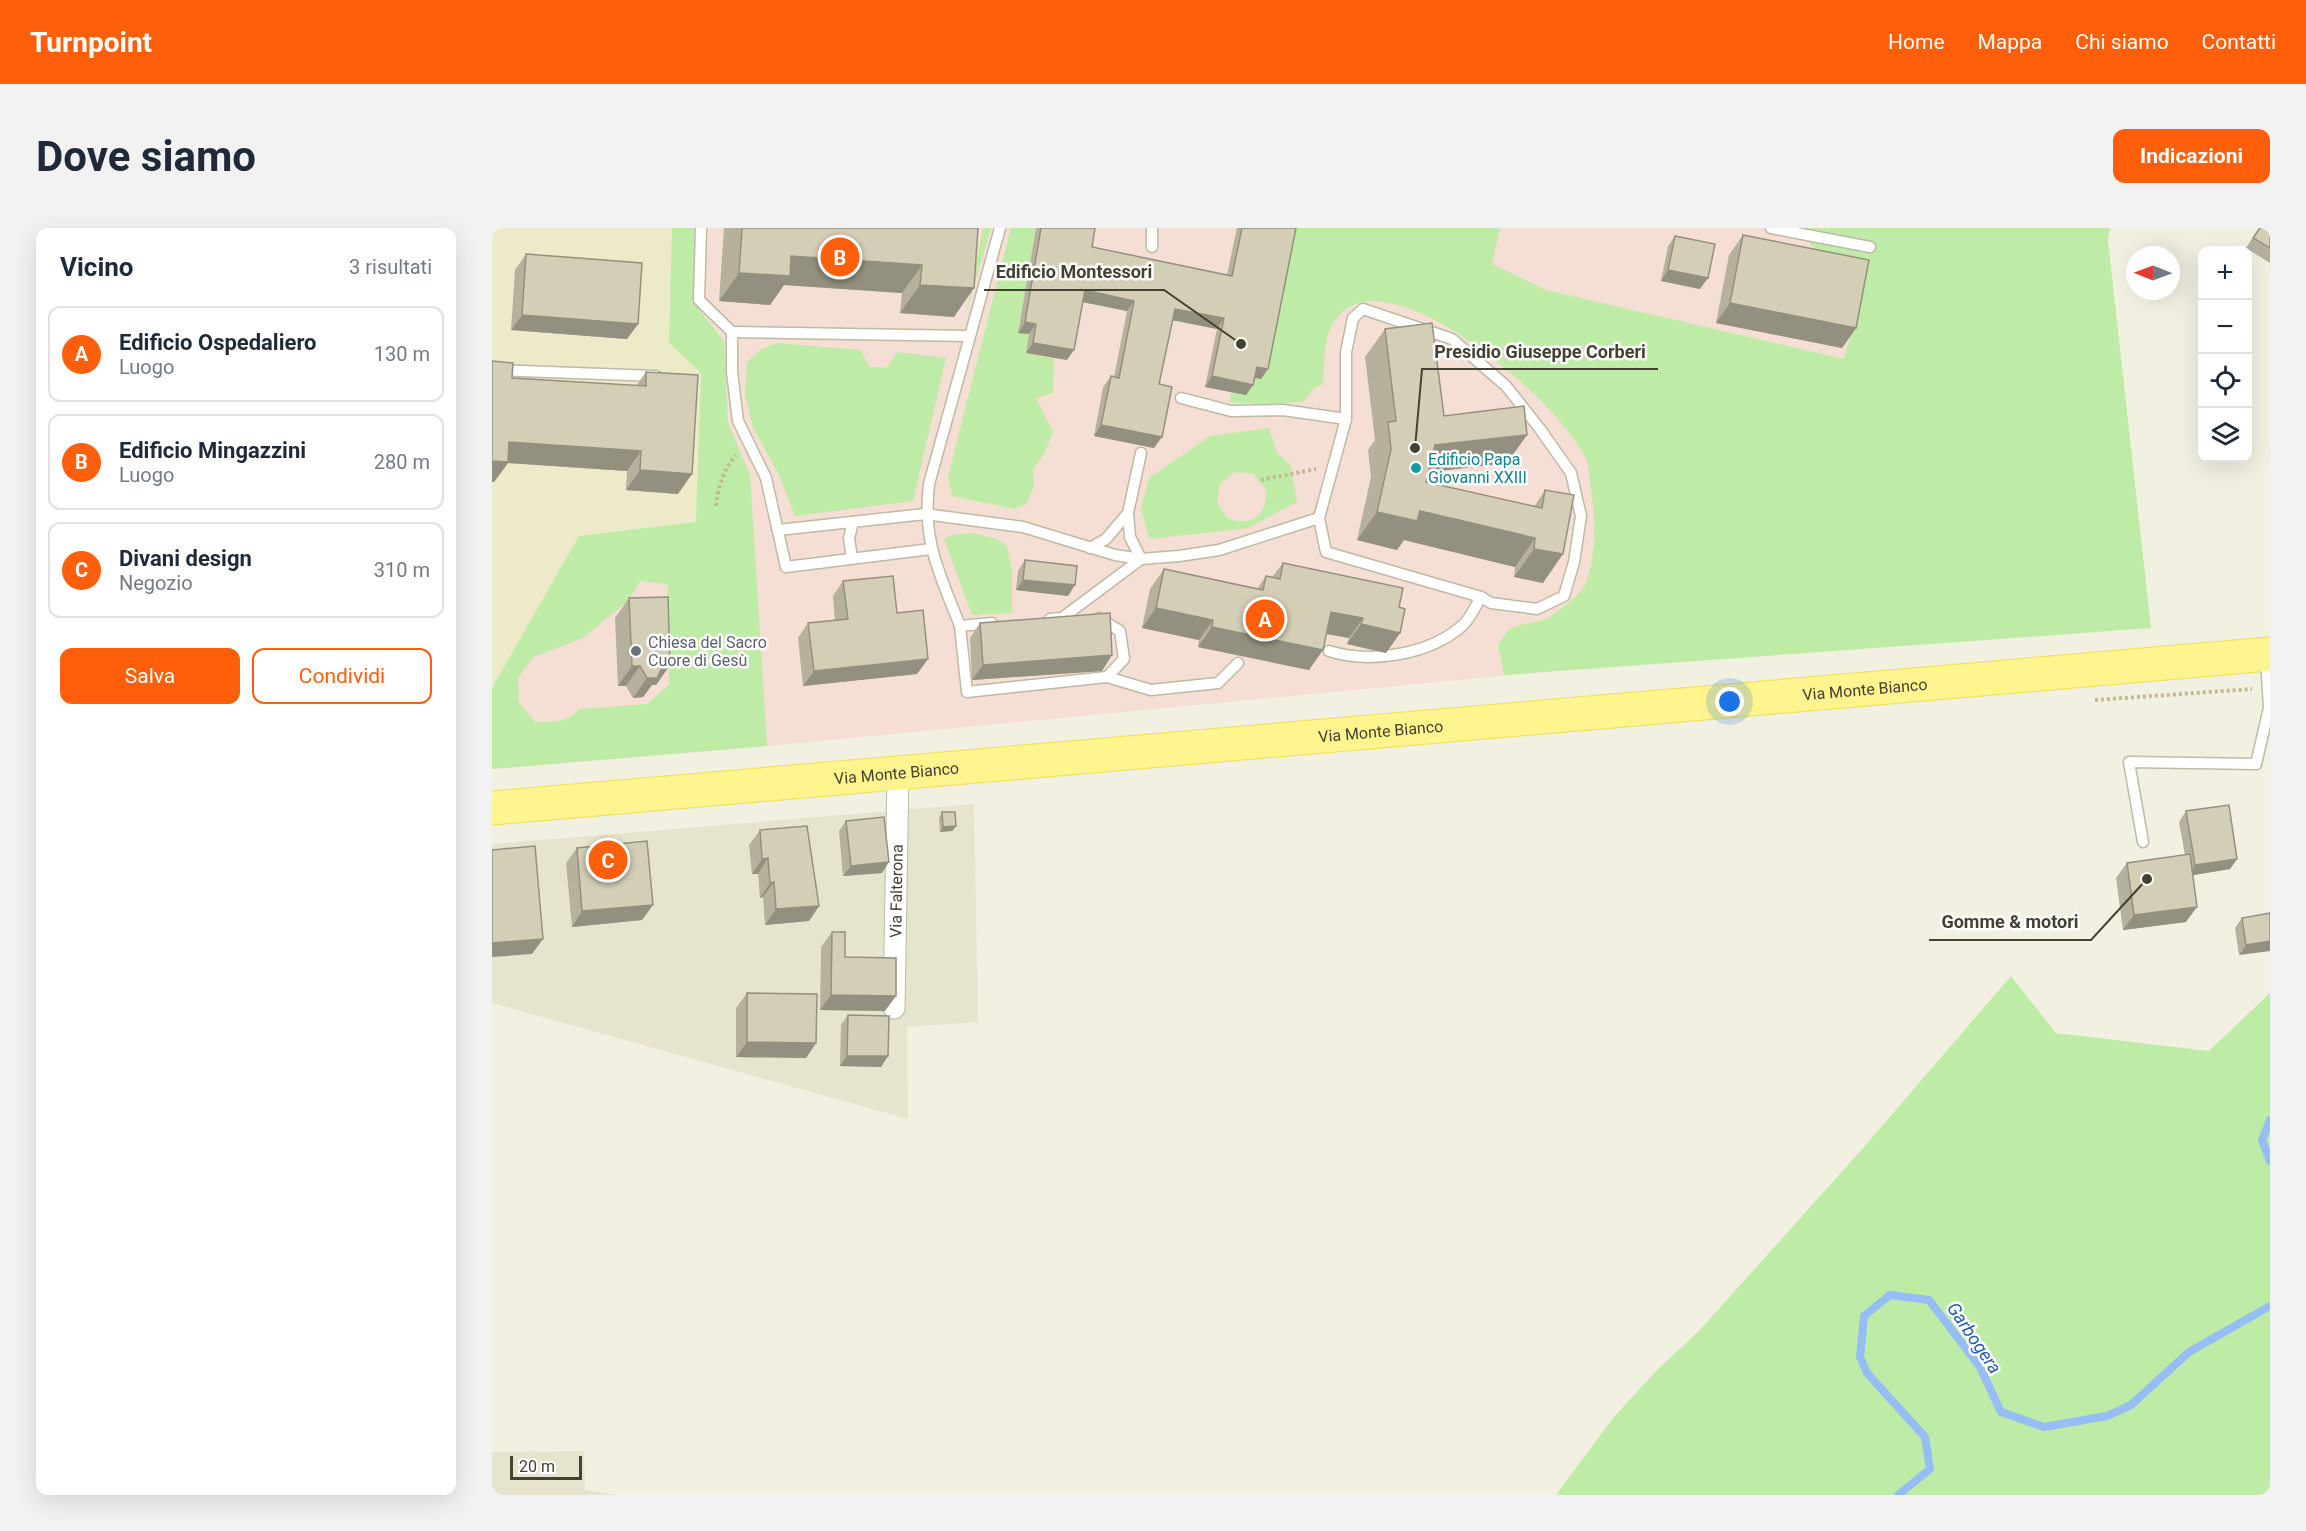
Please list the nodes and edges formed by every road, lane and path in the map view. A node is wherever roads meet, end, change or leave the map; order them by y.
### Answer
1 (701, 228) edge
2 (1000, 228) edge
3 (1152, 228) edge
4 (1771, 228) edge
5 (1152, 247) dead end
6 (1870, 247) dead end
7 (732, 332) junction
8 (968, 336) junction
9 (492, 370) edge
10 (656, 376) edge
11 (1181, 398) dead end
12 (1346, 419) junction
13 (749, 442) junction
14 (1141, 453) dead end
15 (1334, 465) junction
16 (1261, 480) dead end
17 (716, 506) dead end
18 (1128, 513) junction
19 (925, 514) junction
20 (1319, 518) junction
21 (853, 522) junction
22 (778, 530) junction
23 (1090, 548) junction
24 (931, 549) junction
25 (852, 558) junction
26 (1141, 559) junction
27 (1481, 597) junction
28 (1062, 618) junction
29 (1039, 620) edge
30 (1005, 622) edge
31 (960, 626) junction
32 (1329, 651) edge
33 (2268, 654) edge
34 (1238, 663) dead end
35 (1107, 677) junction
36 (898, 772) junction
37 (492, 808) edge
38 (2143, 842) dead end
39 (894, 1008) edge

1 - 7 lane
2 - 8 lane
3 - 5 lane
4 - 6 lane
7 - 8 lane
7 - 13 lane
8 - 19 lane
9 - 10 lane
11 - 12 lane
12 - 15 lane
12 - 27 lane
13 - 17 path
13 - 22 lane
14 - 18 lane
15 - 16 path
15 - 20 lane
18 - 23 lane
18 - 26 lane
19 - 21 lane
19 - 23 lane
19 - 24 lane
20 - 26 lane
20 - 27 lane
21 - 22 lane
21 - 25 lane
22 - 25 lane
23 - 26 lane
24 - 25 lane
24 - 31 lane
26 - 28 lane
27 - 32 lane
28 - 29 lane
28 - 35 lane
30 - 31 lane
31 - 35 lane
33 - 36 main road, Via Monte Bianco
33 - 38 lane
34 - 35 lane
36 - 37 main road, Via Monte Bianco
36 - 39 street, Via Falterona

